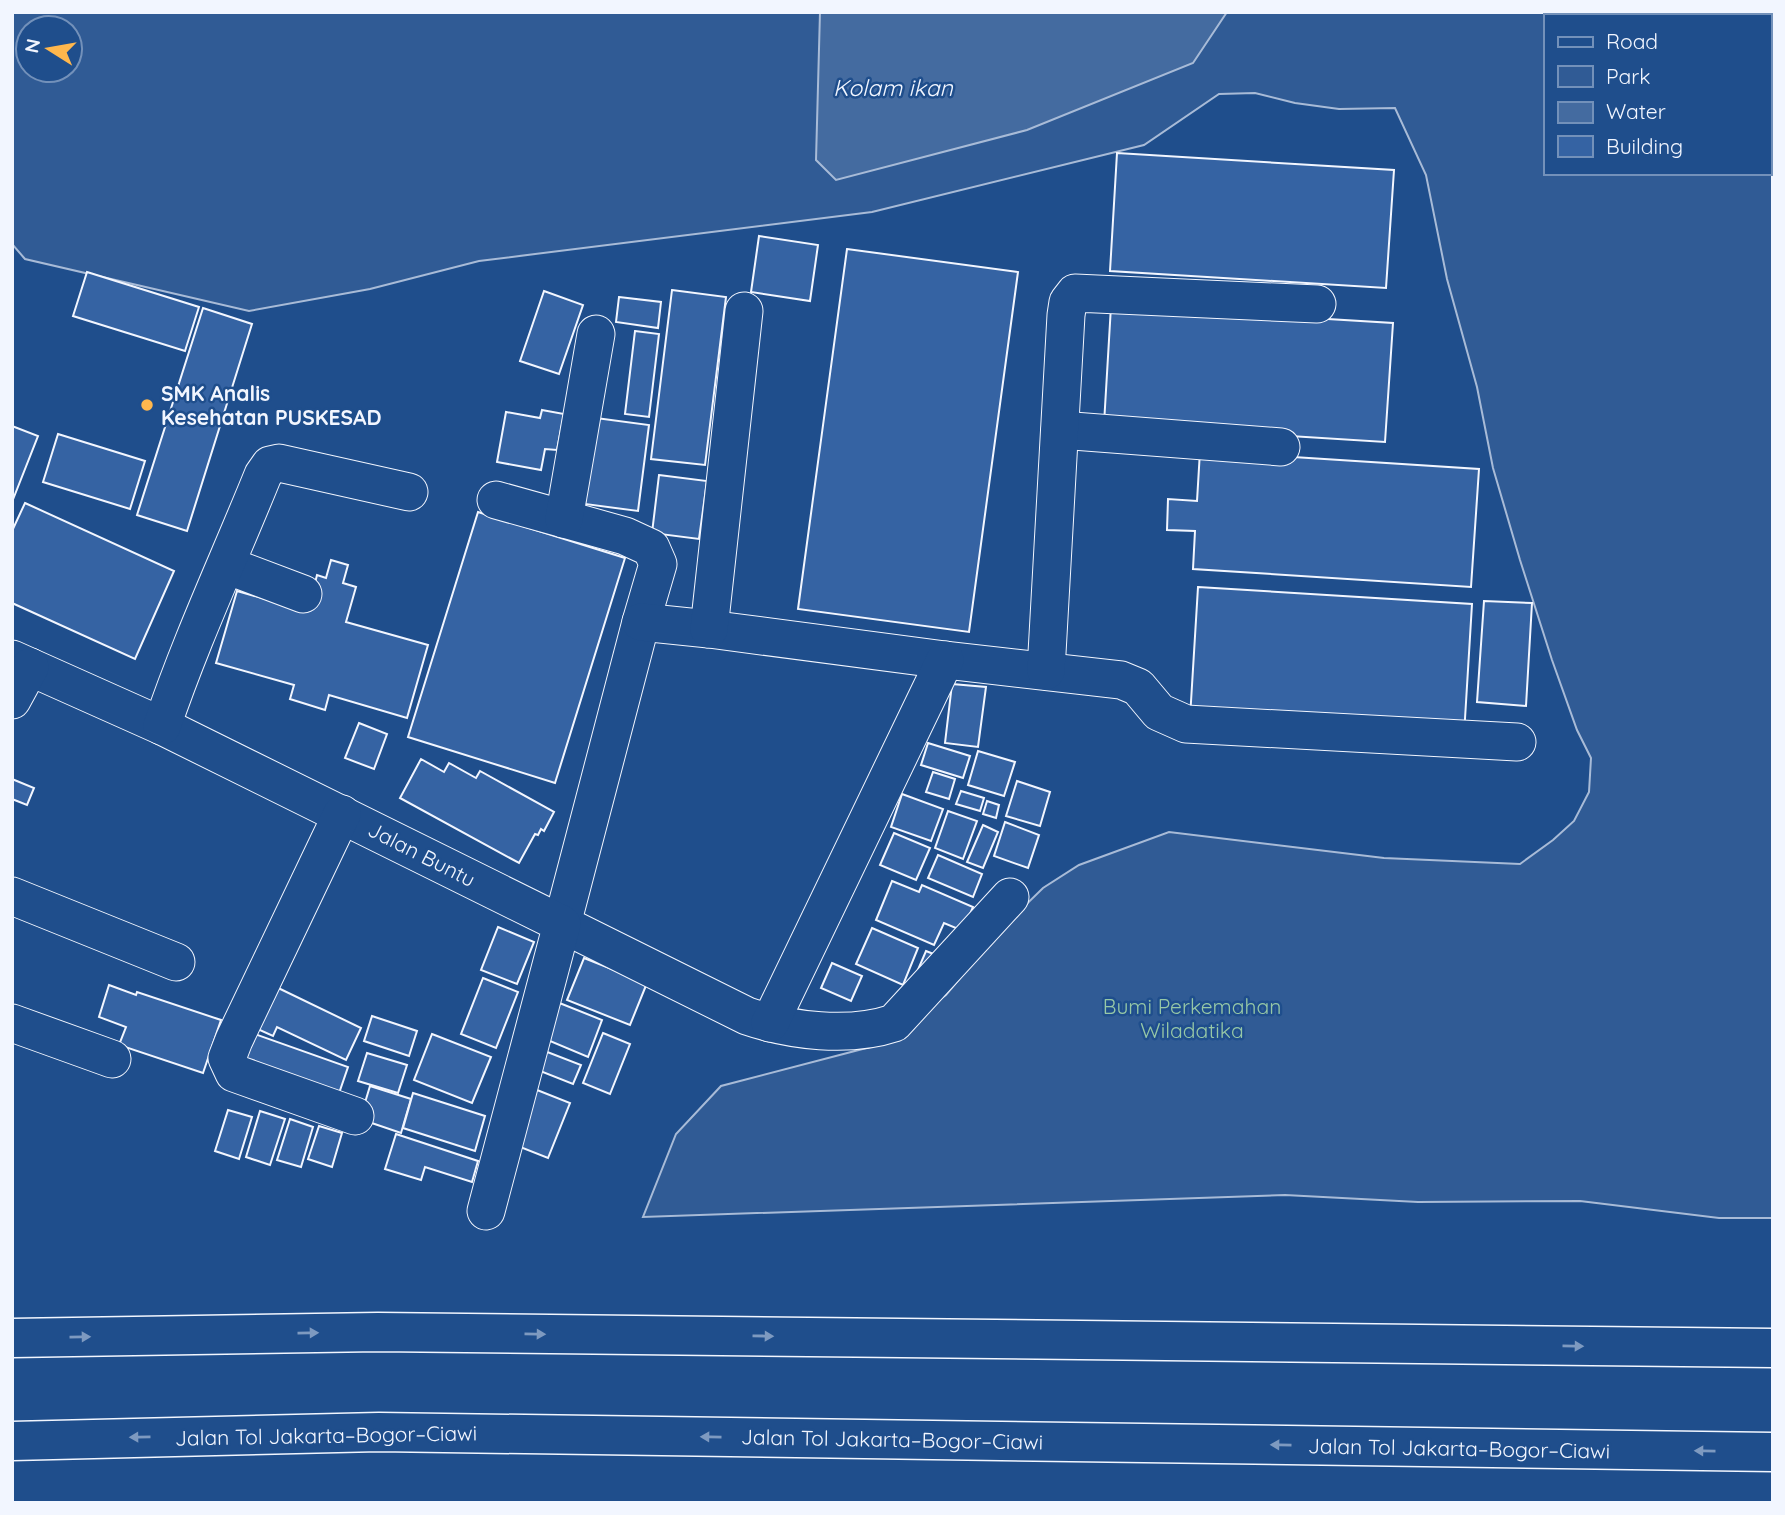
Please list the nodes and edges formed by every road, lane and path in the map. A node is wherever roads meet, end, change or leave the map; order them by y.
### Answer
1 (1317, 304) dead end
2 (744, 311) dead end
3 (596, 334) dead end
4 (1060, 430) junction
5 (1281, 447) dead end
6 (409, 492) dead end
7 (495, 500) dead end
8 (564, 519) junction
9 (226, 565) junction
10 (303, 594) dead end
11 (641, 622) junction
12 (709, 629) junction
13 (945, 660) junction
14 (21, 663) edge
15 (1046, 671) junction
16 (12, 700) edge
17 (162, 726) junction
18 (1517, 742) dead end
19 (342, 814) junction
20 (12, 896) edge
21 (1010, 897) dead end
22 (562, 924) junction
23 (176, 962) dead end
24 (12, 1023) edge
25 (770, 1023) junction
26 (112, 1059) dead end
27 (355, 1116) dead end
28 (486, 1211) dead end
29 (12, 1338) edge
30 (1773, 1348) edge
31 (12, 1441) edge
32 (1773, 1452) edge

1 - 4 street
2 - 12 street
3 - 8 street
4 - 5 street
4 - 15 street
6 - 9 street
7 - 8 street
8 - 11 street
9 - 10 street
9 - 17 street
11 - 12 street
11 - 22 street
12 - 13 street
13 - 15 street
13 - 25 street
14 - 16 street
14 - 17 street, Jalan Buntu
15 - 18 street
17 - 19 street, Jalan Buntu
19 - 22 street, Jalan Buntu
19 - 27 street
20 - 23 street
21 - 25 street, Jalan Buntu
22 - 25 street, Jalan Buntu
22 - 28 street
24 - 26 street
29 -> 30 highway
32 -> 31 highway, Jalan Tol Jakarta–Bogor–Ciawi

